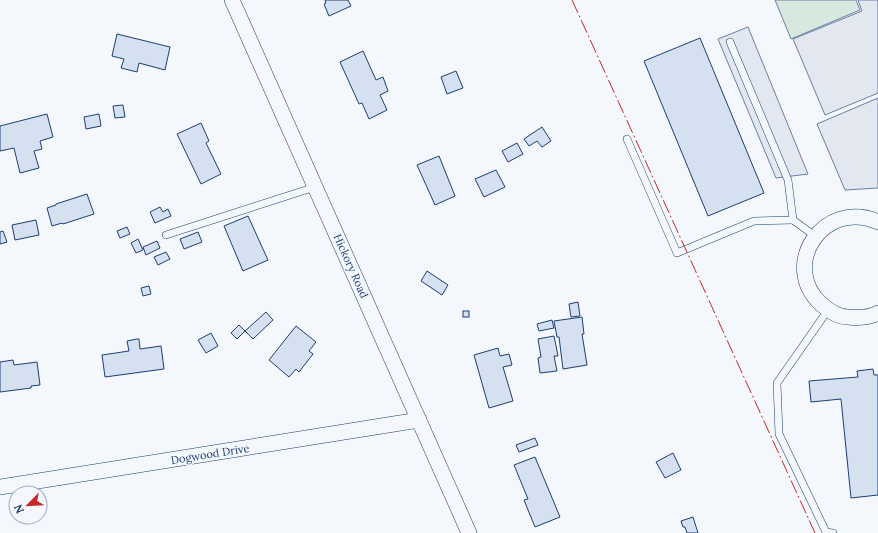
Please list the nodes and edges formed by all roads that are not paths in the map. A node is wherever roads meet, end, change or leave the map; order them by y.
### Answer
1 (232, 0) edge
2 (730, 42) dead end
3 (627, 139) dead end
4 (315, 187) junction
5 (793, 220) junction
6 (878, 222) edge
7 (166, 235) dead end
8 (816, 236) junction
9 (828, 310) junction
10 (878, 313) edge
11 (419, 420) junction
12 (0, 487) edge
13 (468, 533) edge
14 (833, 533) edge

1 - 4 street, Hickory Road
2 - 5 lane
3 - 5 lane
4 - 7 lane
4 - 11 street, Hickory Road
5 - 8 lane
6 - 8 street
8 - 9 street
9 - 10 street
9 - 14 lane
11 - 12 street, Dogwood Drive
11 - 13 street, Hickory Road

